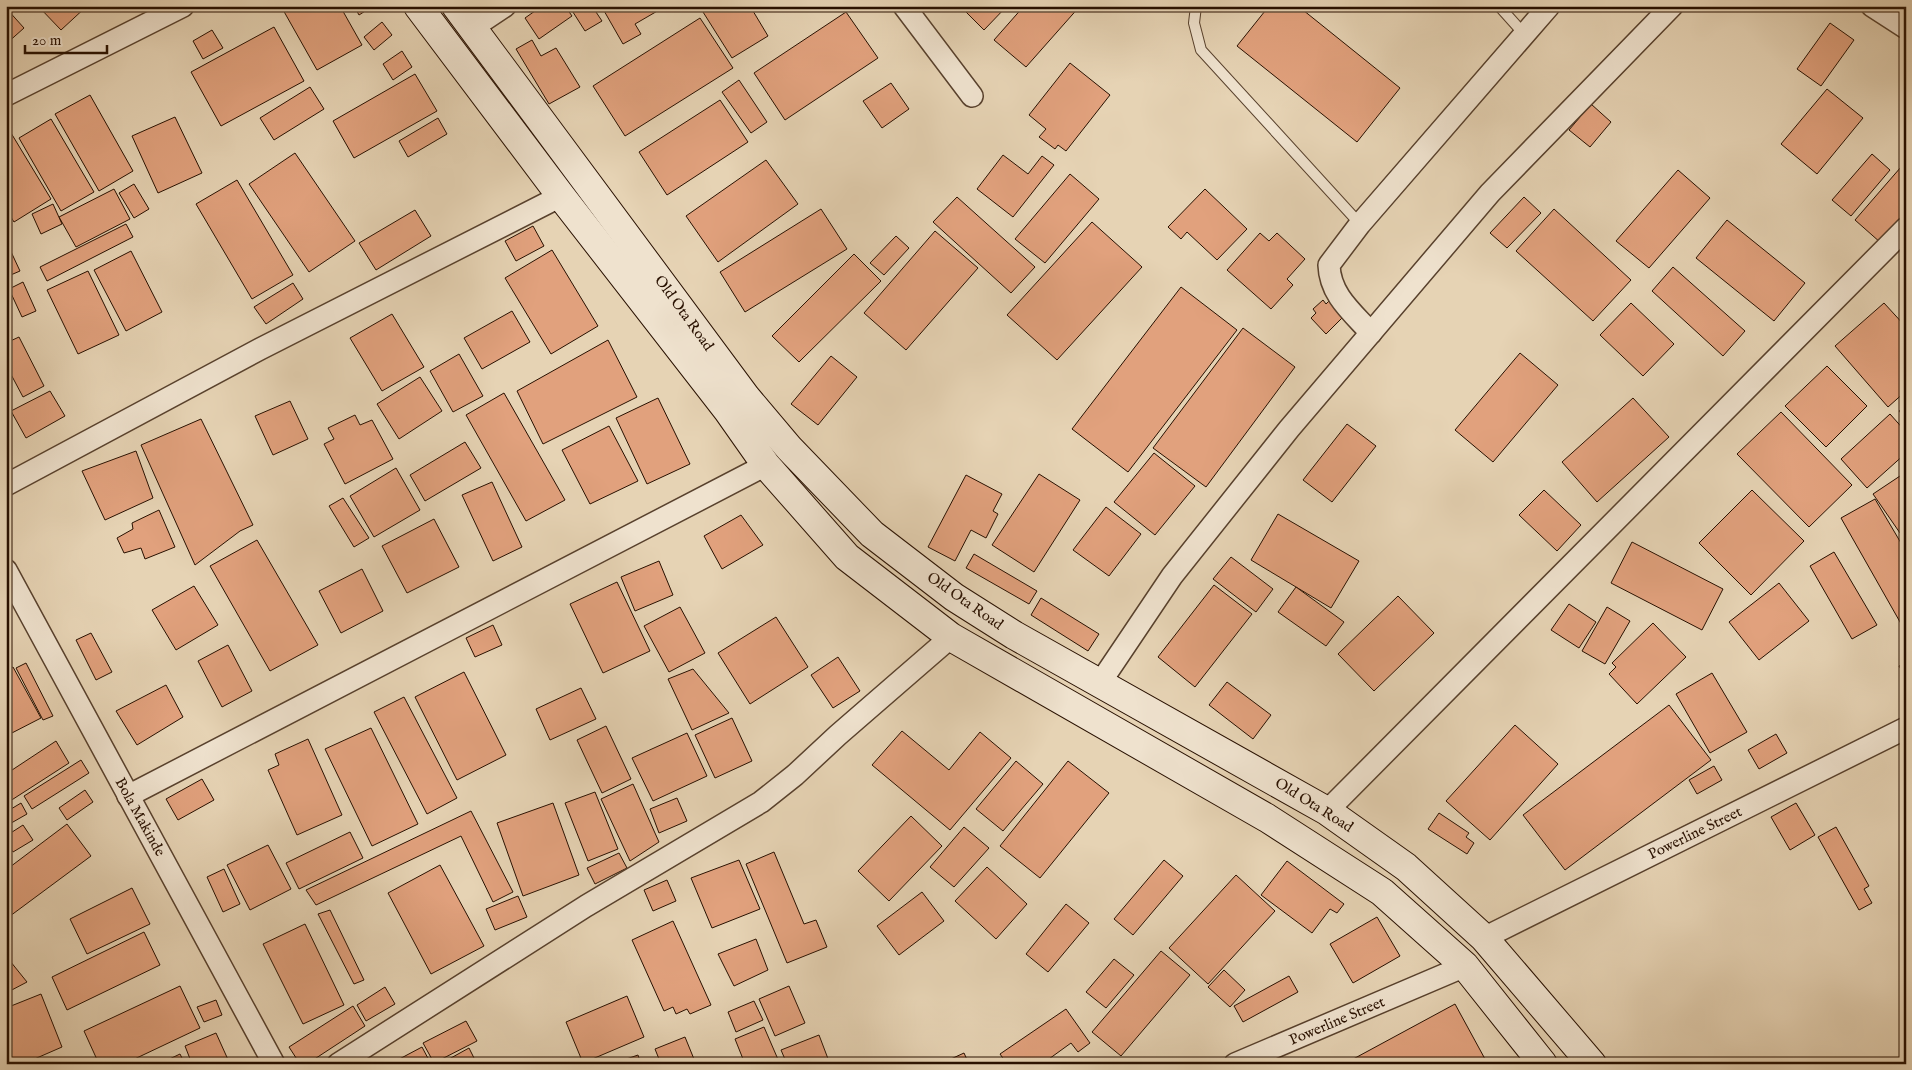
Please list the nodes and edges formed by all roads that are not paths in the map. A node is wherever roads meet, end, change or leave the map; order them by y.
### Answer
1 (183, 6) edge
2 (418, 6) edge
3 (456, 6) edge
4 (505, 6) edge
5 (904, 6) edge
6 (1196, 6) edge
7 (1499, 6) edge
8 (1550, 6) edge
9 (1672, 6) edge
10 (1872, 6) edge
11 (472, 28) junction
12 (1906, 28) edge
13 (1525, 35) junction
14 (6, 95) edge
15 (972, 96) dead end
16 (561, 196) junction
17 (1360, 224) junction
18 (1906, 228) edge
19 (1370, 333) junction
20 (766, 465) junction
21 (6, 485) edge
22 (6, 570) edge
23 (951, 637) junction
24 (1100, 683) junction
25 (1906, 728) edge
26 (128, 796) junction
27 (1327, 811) junction
28 (1484, 938) junction
29 (1466, 966) junction
30 (274, 1064) edge
31 (338, 1064) edge
32 (1235, 1064) edge
33 (1543, 1064) edge
34 (1592, 1064) edge

1 - 14 street
2 - 16 street, Old Ota Road
3 - 11 street, Old Ota Road
4 - 11 street
5 - 15 street
6 - 17 lane
7 - 13 lane
8 - 13 street
9 - 19 street
10 - 12 street
11 - 24 street, Old Ota Road
13 - 17 street
16 - 20 street, Old Ota Road
16 - 21 street
17 - 19 street
18 - 27 street
19 - 24 street
20 - 23 street, Old Ota Road
20 - 26 street
22 - 26 street, Bola Makinde
23 - 29 street, Old Ota Road
23 - 31 street
24 - 27 street, Old Ota Road
25 - 28 street, Powerline Street
26 - 30 street, Bola Makinde
27 - 28 street, Old Ota Road
28 - 34 street, Old Ota Road
29 - 32 street, Powerline Street
29 - 33 street, Old Ota Road

